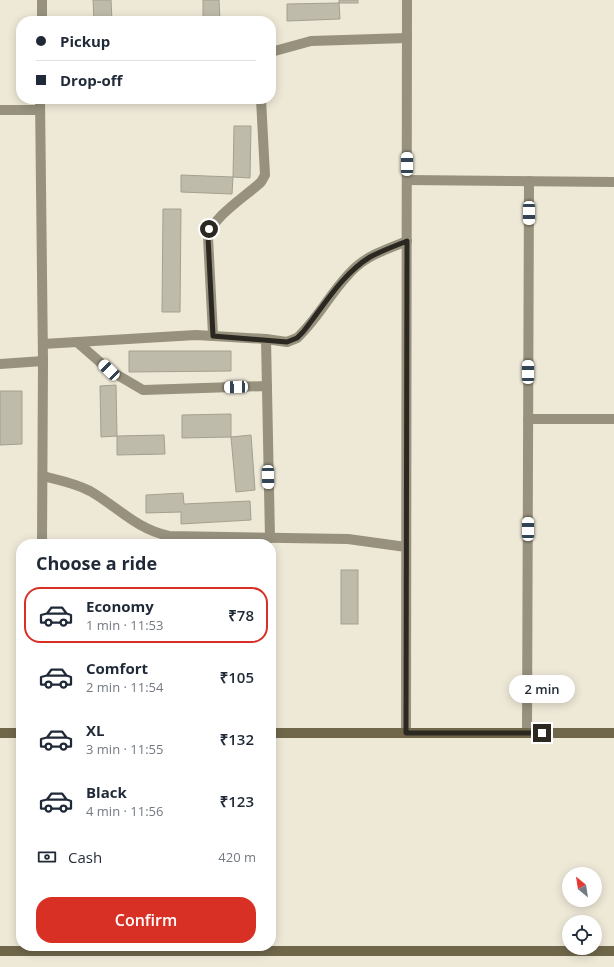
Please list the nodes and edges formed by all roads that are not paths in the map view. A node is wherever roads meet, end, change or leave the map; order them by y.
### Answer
1 (42, 0) edge
2 (407, 0) edge
3 (42, 16) edge
4 (407, 38) junction
5 (276, 51) edge
6 (40, 104) edge
7 (261, 104) edge
8 (0, 110) edge
9 (40, 110) junction
10 (407, 180) junction
11 (529, 181) junction
12 (614, 182) edge
13 (407, 241) junction
14 (213, 336) junction
15 (266, 339) junction
16 (77, 342) junction
17 (43, 344) junction
18 (43, 361) junction
19 (0, 364) edge
20 (267, 386) junction
21 (614, 419) edge
22 (528, 420) junction
23 (42, 476) junction
24 (270, 538) junction
25 (42, 539) edge
26 (406, 547) junction
27 (0, 733) edge
28 (16, 733) edge
29 (276, 733) edge
30 (406, 733) junction
31 (527, 733) junction
32 (614, 733) edge
33 (0, 951) edge
34 (614, 951) edge

1 - 3 street
2 - 4 street
4 - 5 street
4 - 10 street
6 - 9 street
7 - 14 street
8 - 9 street
9 - 17 street
10 - 11 street
10 - 13 street
11 - 12 street
11 - 22 street
13 - 15 street
13 - 26 street
14 - 15 street
14 - 16 street
15 - 20 street
16 - 17 street
16 - 20 street
17 - 18 street
18 - 19 street
18 - 23 street
20 - 24 street
21 - 22 street
22 - 31 street
23 - 24 street
23 - 25 street
24 - 26 street
26 - 30 street
27 - 28 street
29 - 30 street
30 - 31 street
31 - 32 street
33 - 34 street

